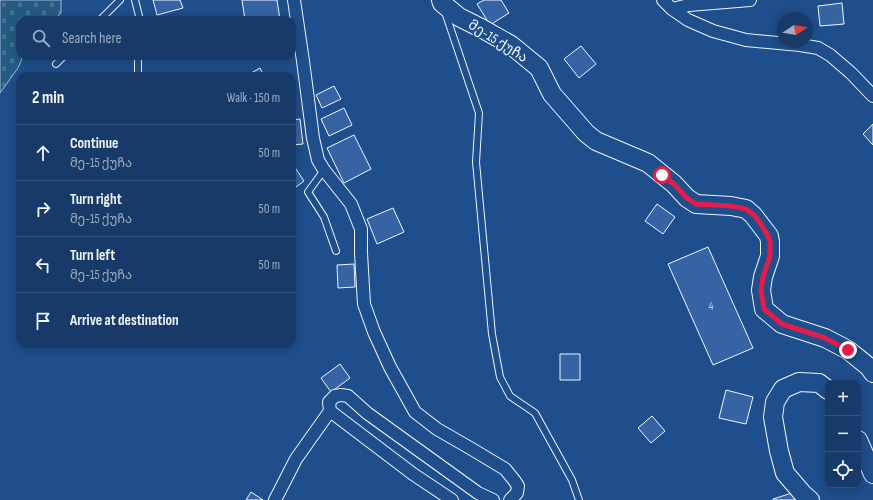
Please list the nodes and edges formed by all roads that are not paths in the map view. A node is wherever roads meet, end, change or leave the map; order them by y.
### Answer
1 (120, 0) edge
2 (135, 0) edge
3 (294, 0) edge
4 (663, 0) edge
5 (750, 0) edge
6 (441, 2) edge
7 (672, 8) junction
8 (104, 16) edge
9 (139, 16) edge
10 (60, 60) edge
11 (138, 60) edge
12 (56, 64) dead end
13 (138, 72) edge
14 (873, 96) edge
15 (324, 170) junction
16 (336, 251) dead end
17 (873, 374) edge
18 (825, 388) edge
19 (330, 411) junction
20 (861, 447) edge
21 (873, 474) edge
22 (275, 500) edge
23 (452, 500) edge
24 (493, 500) edge
25 (510, 500) edge
26 (579, 500) edge
27 (810, 500) edge

1 - 8 lane
2 - 9 lane
3 - 15 street
4 - 7 street
5 - 7 street
6 - 17 street, მე-15 ქუჩა
6 - 26 lane
7 - 14 street
10 - 12 lane
11 - 13 lane
15 - 16 lane
15 - 25 street
18 - 27 street
19 - 22 street
19 - 23 street
19 - 24 street
20 - 21 street

